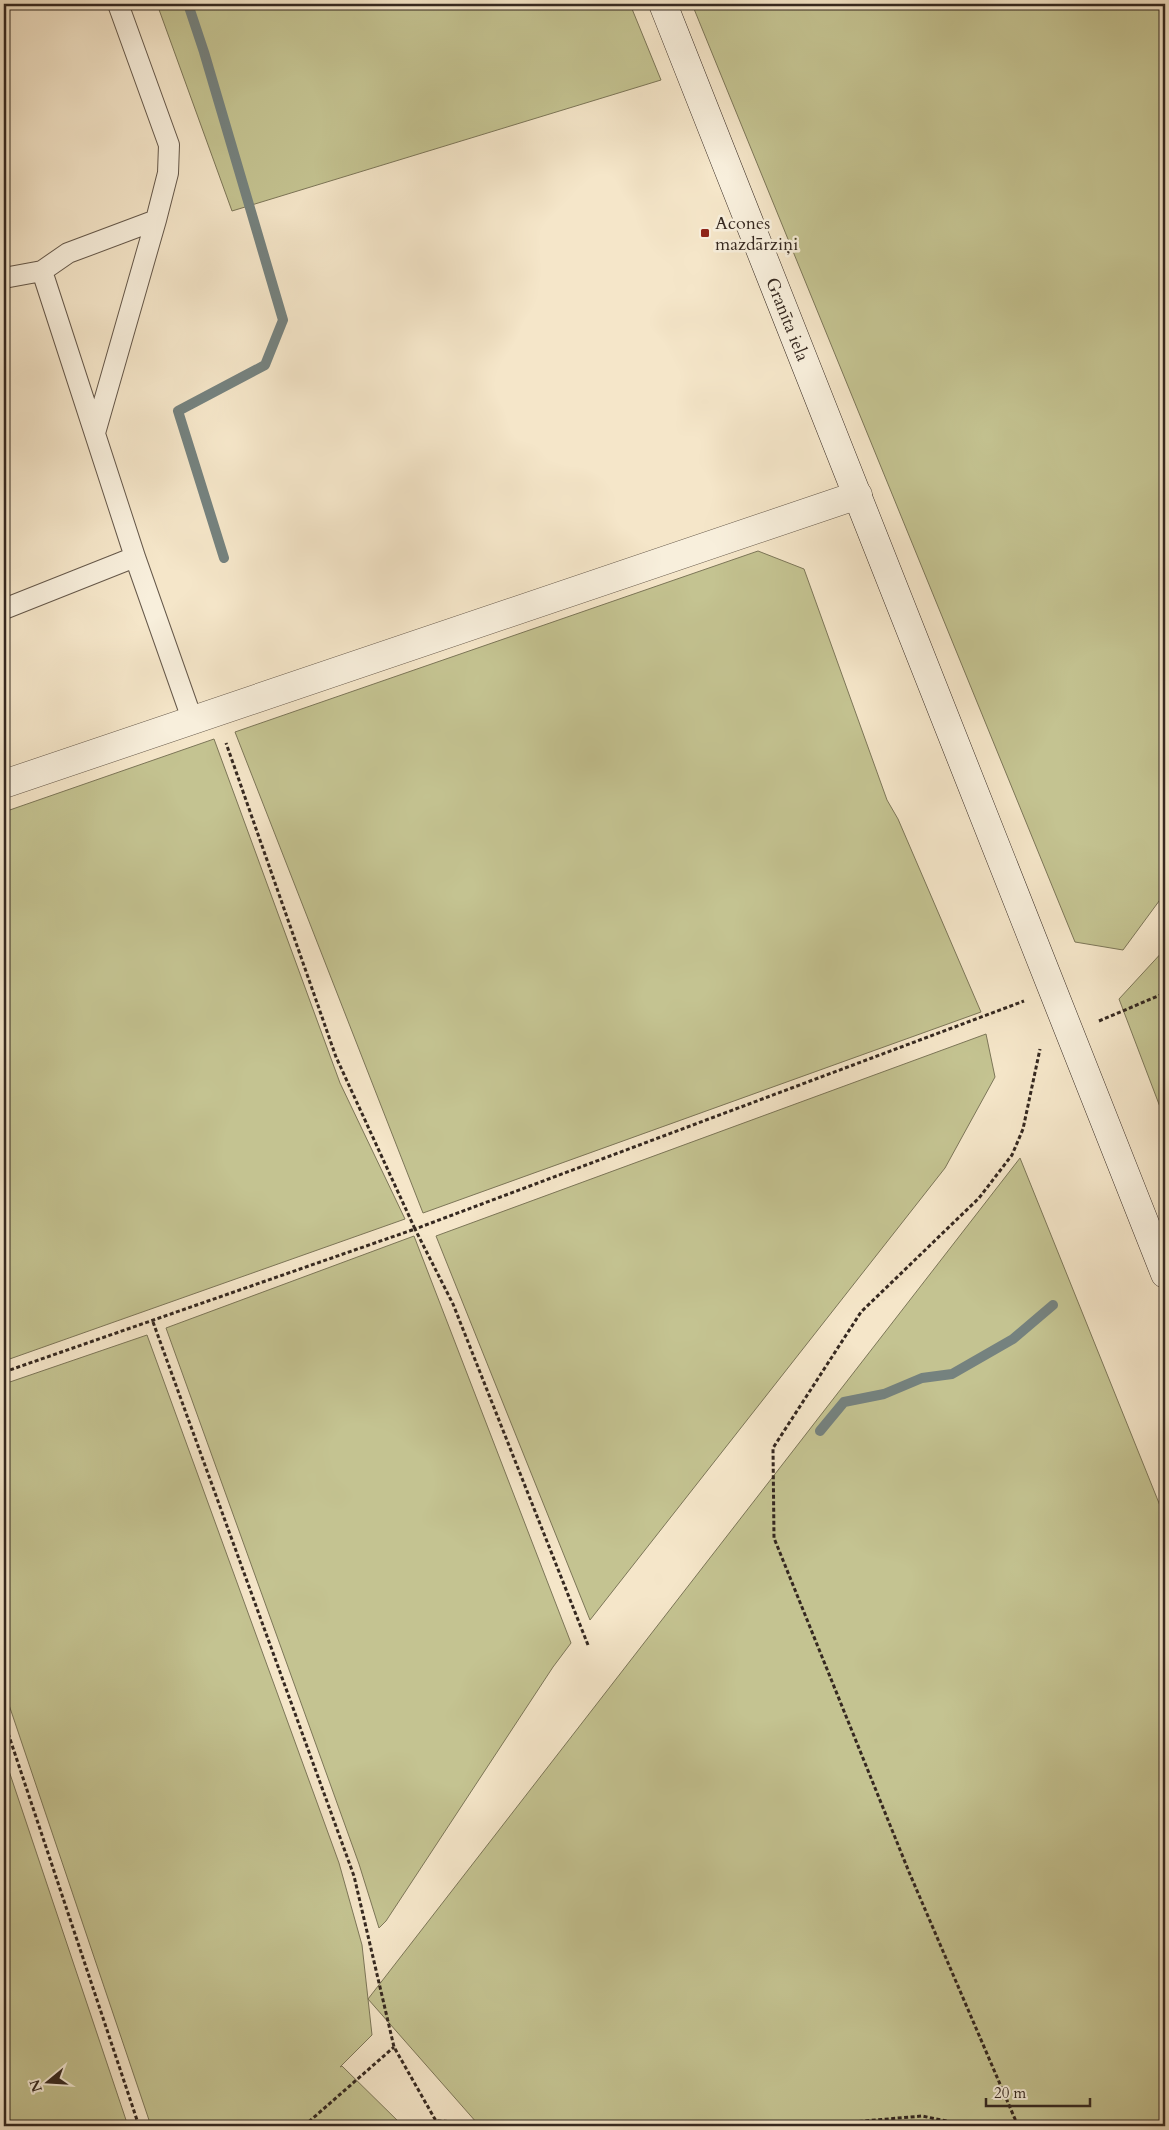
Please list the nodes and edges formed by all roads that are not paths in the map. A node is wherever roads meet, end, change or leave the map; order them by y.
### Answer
1 (118, 4) edge
2 (663, 4) edge
3 (156, 220) junction
4 (42, 271) junction
5 (4, 278) edge
6 (95, 433) junction
7 (858, 495) junction
8 (136, 557) junction
9 (4, 609) edge
10 (203, 715) junction
11 (4, 784) edge
12 (1165, 1274) edge

1 - 3 lane
2 - 7 main road, Granīta iela
3 - 4 lane
3 - 6 lane
4 - 5 lane
4 - 6 lane
6 - 8 lane
7 - 10 main road
7 - 12 main road, Granīta iela
8 - 9 lane
8 - 10 lane
10 - 11 main road

